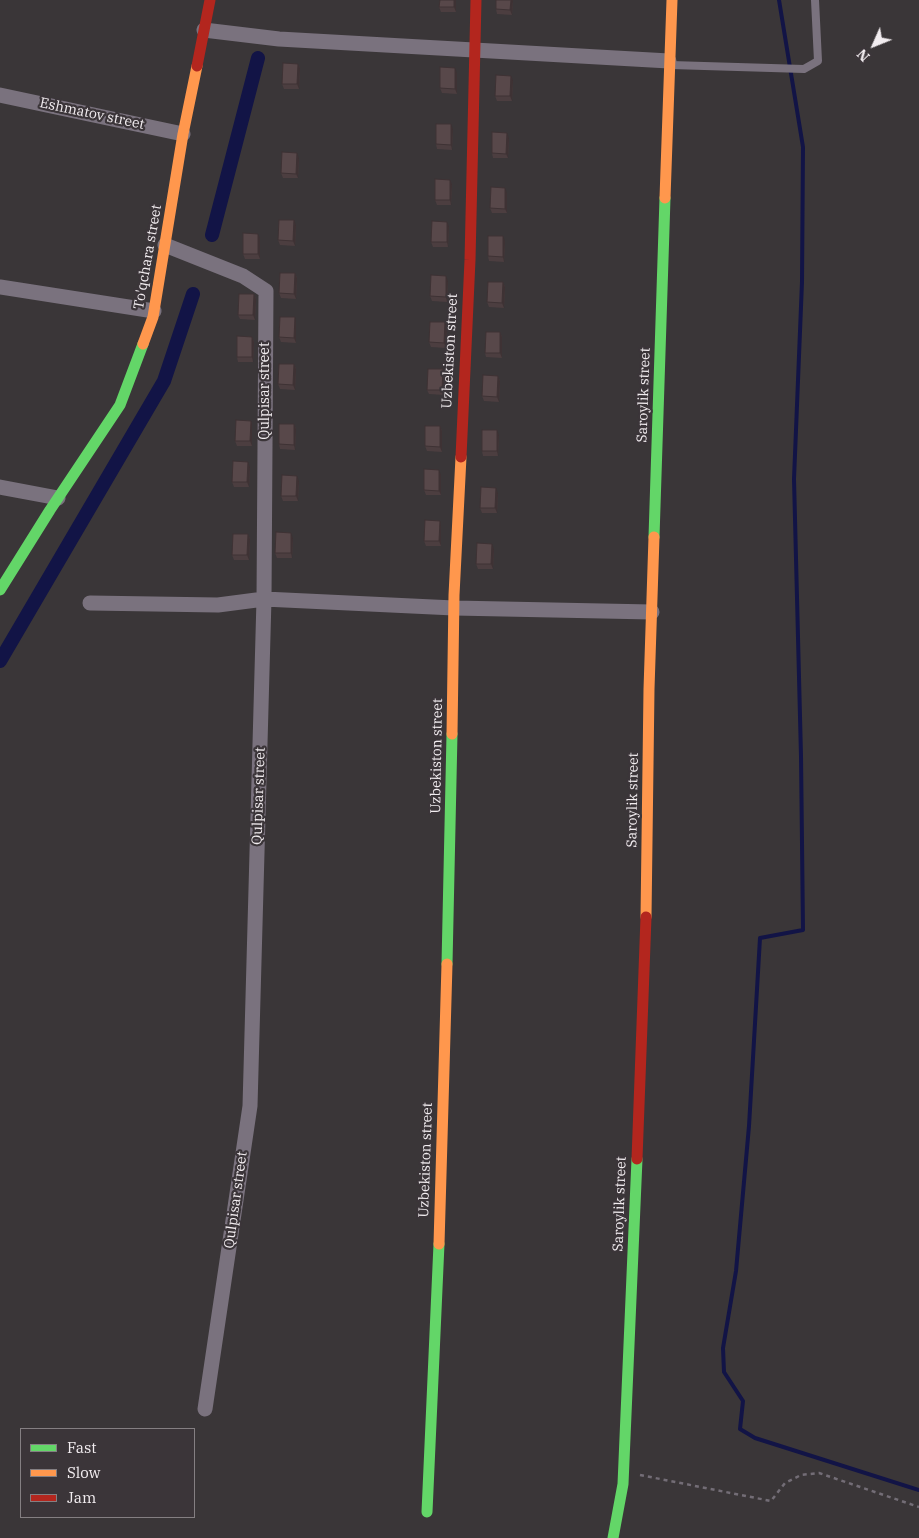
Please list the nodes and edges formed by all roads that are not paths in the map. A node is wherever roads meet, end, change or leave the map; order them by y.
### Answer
1 (210, 0) edge
2 (476, 0) edge
3 (672, 0) edge
4 (815, 0) edge
5 (204, 30) junction
6 (475, 49) junction
7 (669, 63) junction
8 (0, 95) edge
9 (184, 134) junction
10 (165, 245) junction
11 (0, 287) edge
12 (154, 311) junction
13 (0, 488) edge
14 (58, 498) junction
15 (0, 590) edge
16 (264, 598) junction
17 (90, 603) dead end
18 (454, 608) junction
19 (652, 612) junction
20 (205, 1409) dead end
21 (427, 1512) dead end
22 (613, 1538) edge

1 - 5 street, To'qchara street
2 - 6 street, Uzbekiston street
3 - 7 street, Saroylik street
4 - 7 lane
5 - 6 street
5 - 9 street, To'qchara street
6 - 7 street
6 - 18 street, Uzbekiston street
7 - 19 street, Saroylik street
8 - 9 street, Eshmatov street
9 - 10 street, To'qchara street
10 - 12 street, To'qchara street
10 - 16 street, Qulpisar street
11 - 12 street
12 - 14 street, To'qchara street
13 - 14 street
14 - 15 street, To'qchara street
16 - 17 street
16 - 18 street
16 - 20 street, Qulpisar street
18 - 19 street
18 - 21 street, Uzbekiston street
19 - 22 street, Saroylik street

